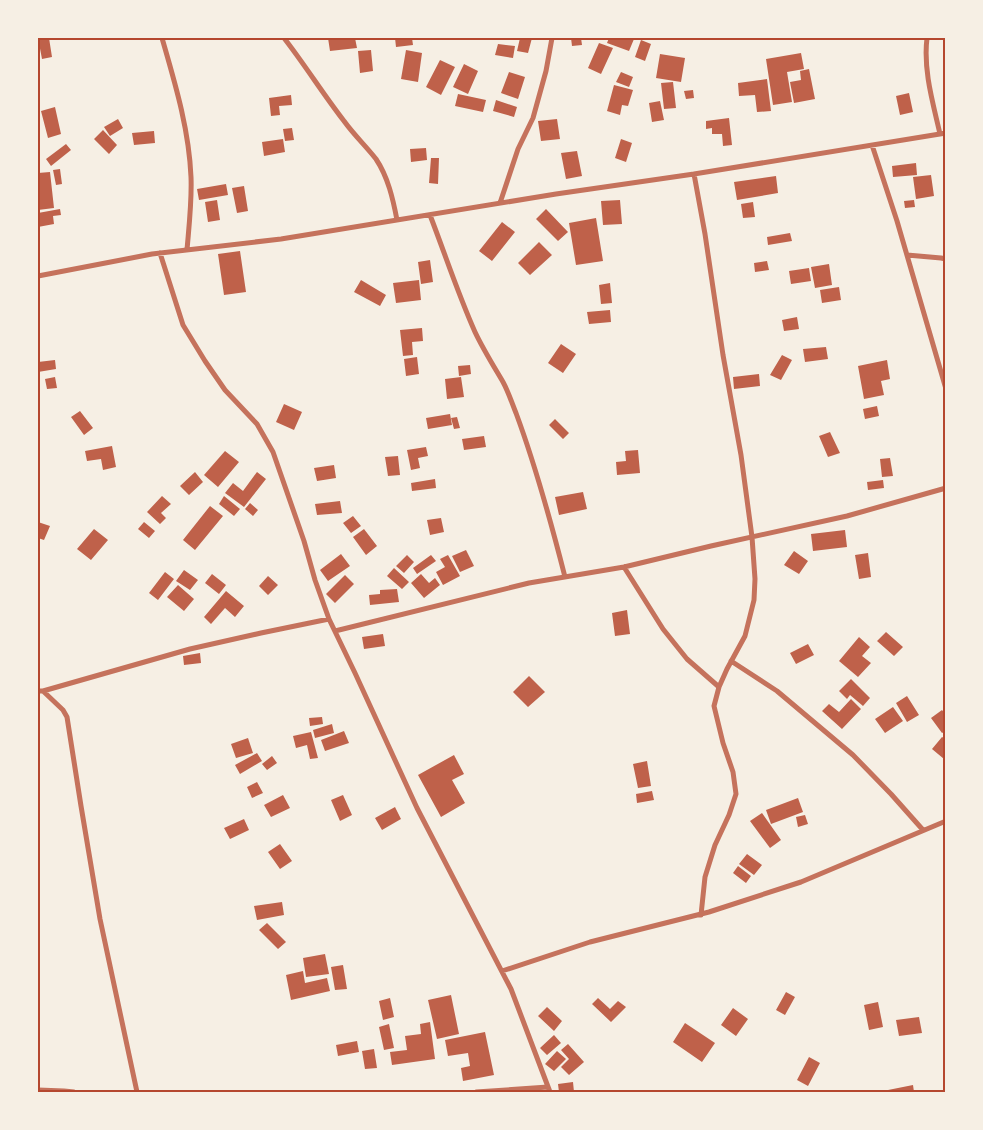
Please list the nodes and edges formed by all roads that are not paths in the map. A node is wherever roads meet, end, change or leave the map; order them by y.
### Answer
1 (162, 38) edge
2 (284, 38) edge
3 (552, 38) edge
4 (926, 38) edge
5 (943, 134) edge
6 (872, 145) junction
7 (694, 174) junction
8 (500, 203) junction
9 (430, 215) junction
10 (398, 220) junction
11 (187, 250) junction
12 (160, 253) junction
13 (907, 255) junction
14 (946, 259) edge
15 (38, 276) edge
16 (946, 388) edge
17 (946, 488) edge
18 (752, 537) junction
19 (624, 567) junction
20 (565, 577) junction
21 (329, 619) junction
22 (335, 631) junction
23 (731, 661) junction
24 (719, 687) junction
25 (40, 691) edge
26 (946, 820) edge
27 (923, 830) junction
28 (701, 914) junction
29 (502, 971) junction
30 (38, 1090) edge
31 (549, 1090) edge
32 (74, 1092) edge
33 (137, 1092) edge
34 (476, 1092) edge

1 - 11 street
2 - 10 street
3 - 8 street
4 - 5 street
5 - 6 street
6 - 7 street
6 - 13 street
7 - 8 street
7 - 18 street
8 - 9 street
9 - 10 street
9 - 20 street
10 - 11 street
11 - 12 street
12 - 15 street
12 - 21 street
13 - 14 street
13 - 16 street
17 - 18 street
18 - 19 street
18 - 23 street
19 - 20 street
19 - 24 street
20 - 22 street
21 - 22 street
21 - 25 street
22 - 29 street
23 - 24 street
23 - 27 street
24 - 28 street
25 - 33 street
26 - 27 street
27 - 28 street
28 - 29 street
29 - 31 street
30 - 32 street
31 - 34 street

